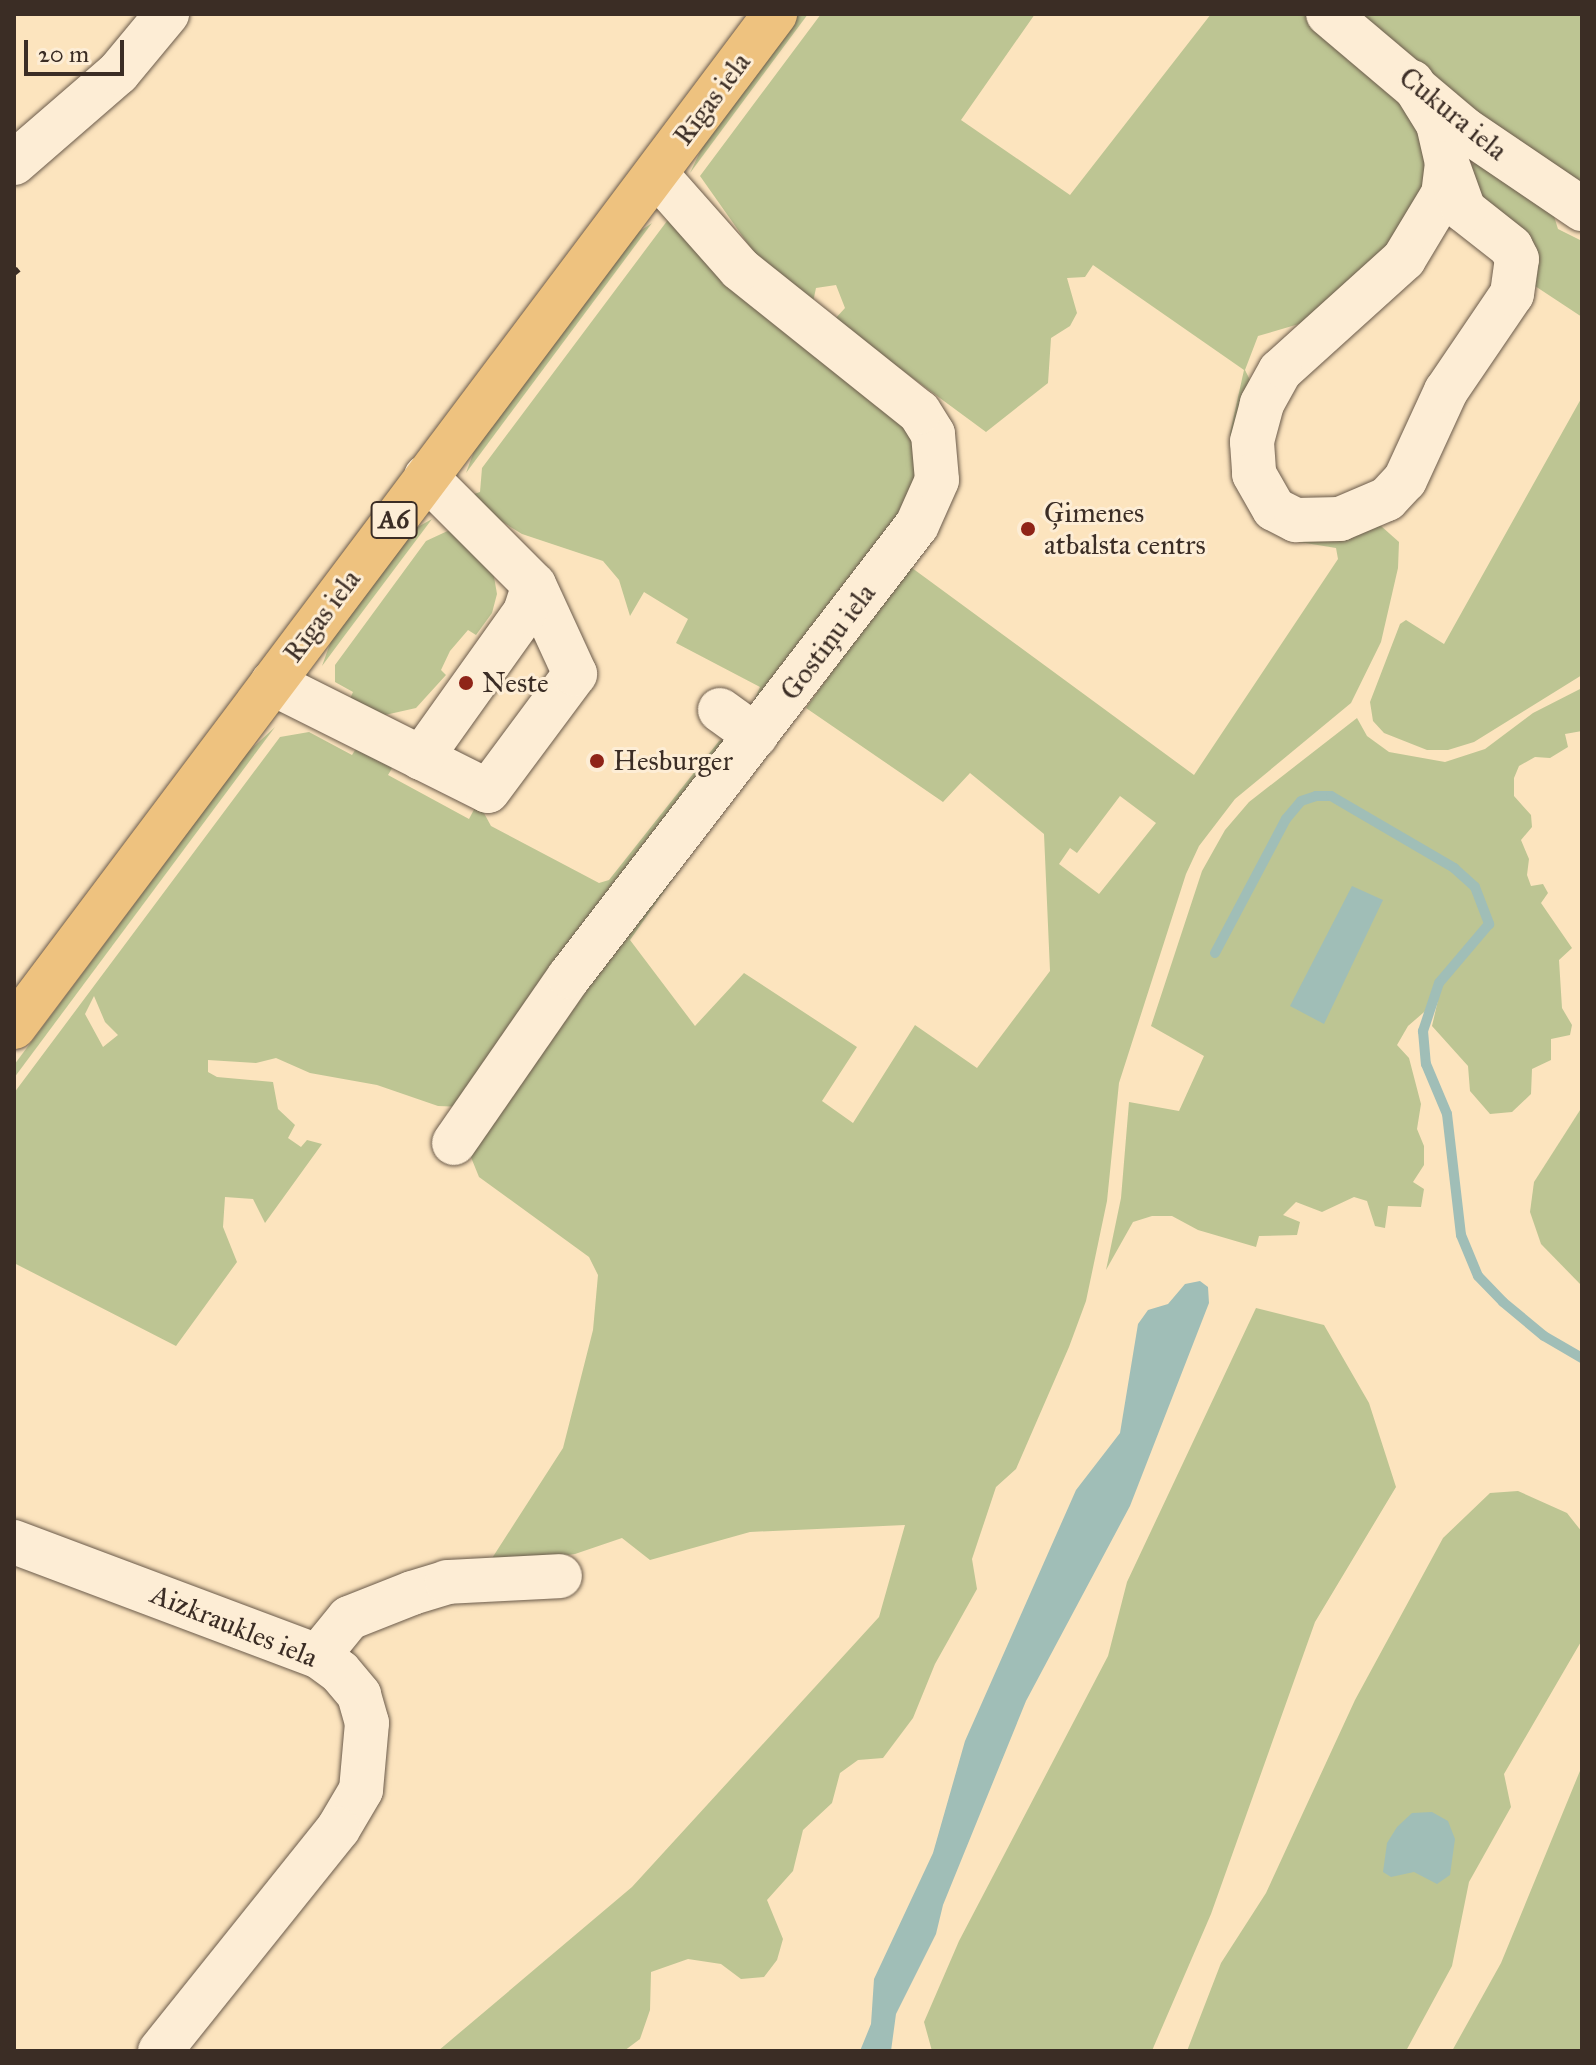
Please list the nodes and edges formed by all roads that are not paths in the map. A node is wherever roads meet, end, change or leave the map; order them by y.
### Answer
1 (167, 14) edge
2 (775, 14) edge
3 (1328, 14) edge
4 (1412, 82) junction
5 (14, 163) edge
6 (1447, 163) junction
7 (656, 174) junction
8 (1582, 209) edge
9 (426, 477) junction
10 (534, 585) junction
11 (272, 683) junction
12 (720, 710) dead end
13 (756, 736) junction
14 (421, 758) junction
15 (14, 1027) edge
16 (454, 1143) dead end
17 (14, 1542) edge
18 (560, 1576) dead end
19 (318, 1656) junction
20 (160, 2051) edge

1 - 5 street
2 - 7 highway, Rīgas iela / A6
3 - 4 street, Cukura iela
4 - 6 street
4 - 8 street, Cukura iela
6 - 6 street
7 - 9 highway, Rīgas iela / A6
7 - 13 street, Gostiņu iela
9 - 10 street
9 - 11 highway, Rīgas iela / A6
10 - 14 street
10 - 14 street
11 - 14 street
11 - 15 highway, Rīgas iela / A6
12 - 13 street
13 - 16 street, Gostiņu iela
17 - 19 street, Aizkraukles iela
18 - 19 street
19 - 20 street, Aizkraukles iela

